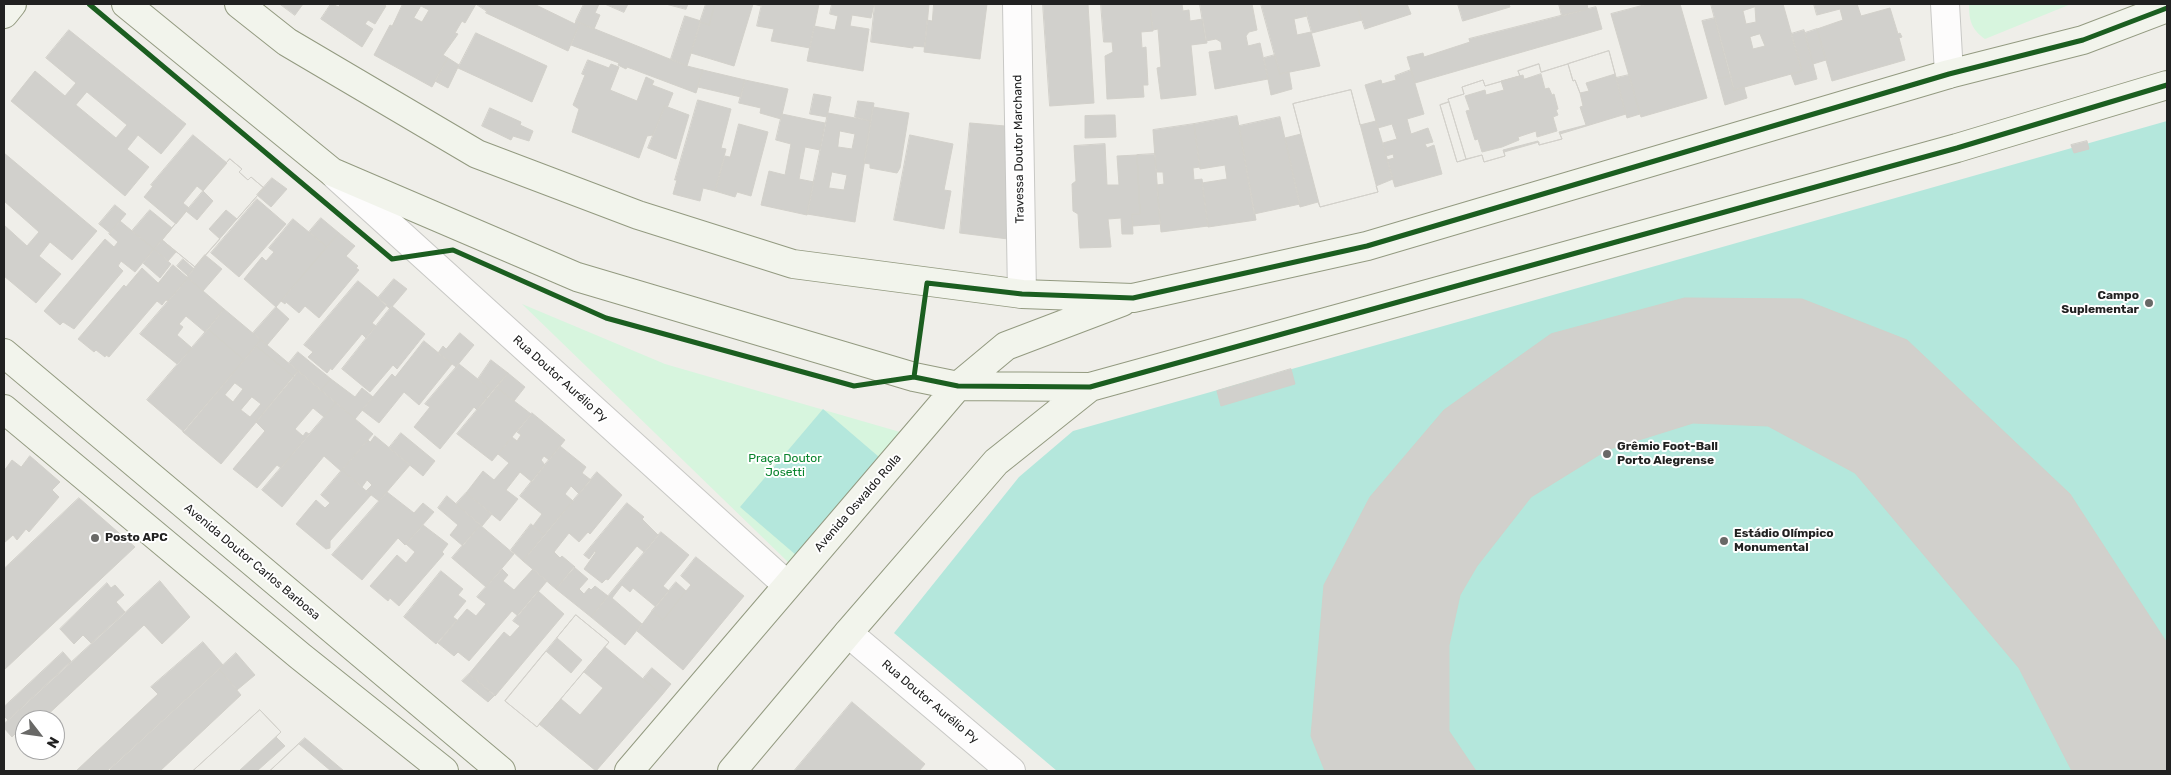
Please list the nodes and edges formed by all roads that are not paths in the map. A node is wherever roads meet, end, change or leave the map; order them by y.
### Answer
1 (12, 4) edge
2 (126, 4) edge
3 (239, 4) edge
4 (1017, 4) edge
5 (1945, 4) edge
6 (2167, 8) edge
7 (4, 14) edge
8 (1949, 74) junction
9 (2167, 85) edge
10 (332, 172) junction
11 (1022, 294) junction
12 (1133, 298) junction
13 (4, 353) edge
14 (958, 386) junction
15 (1090, 388) junction
16 (4, 409) edge
17 (787, 585) junction
18 (848, 633) junction
19 (444, 771) edge
20 (501, 771) edge
21 (629, 771) edge
22 (732, 771) edge
23 (1011, 771) edge

1 - 7 main road
2 - 10 main road
3 - 11 main road
4 - 11 street, Travessa Doutor Marchand
5 - 8 street
6 - 8 main road
8 - 12 main road
9 - 15 main road
10 - 14 main road
10 - 17 street, Rua Doutor Aurélio Py
11 - 12 main road
12 - 14 main road, Avenida Oswaldo Rolla
13 - 20 main road, Avenida Doutor Carlos Barbosa
14 - 15 main road
14 - 17 main road, Avenida Oswaldo Rolla
15 - 18 main road
16 - 19 main road
17 - 21 main road, Avenida Oswaldo Rolla
18 - 22 main road
18 - 23 street, Rua Doutor Aurélio Py

